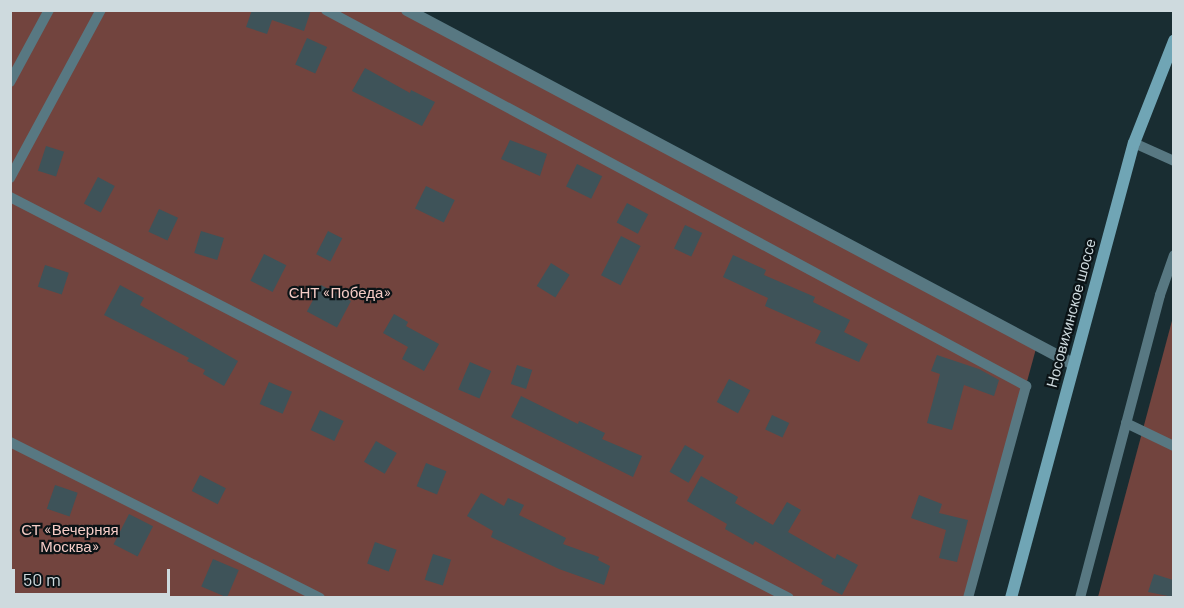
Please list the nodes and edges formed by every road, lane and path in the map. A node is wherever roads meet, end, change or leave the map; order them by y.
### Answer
1 (49, 10) edge
2 (100, 10) edge
3 (326, 10) edge
4 (407, 10) edge
5 (1173, 41) edge
6 (10, 82) edge
7 (1134, 143) junction
8 (1173, 161) edge
9 (10, 178) edge
10 (10, 197) edge
11 (1173, 255) edge
12 (1073, 364) junction
13 (1126, 423) junction
14 (10, 442) edge
15 (1173, 446) edge
16 (320, 597) edge
17 (789, 597) edge
18 (968, 597) edge
19 (1011, 597) edge
20 (1080, 597) edge

1 - 6 lane
2 - 9 lane
3 - 18 lane
4 - 12 street
5 - 7 main road, Носовихинское шоссе
7 - 8 lane
7 - 12 main road, Носовихинское шоссе
10 - 17 lane
11 - 13 lane
12 - 19 main road, Носовихинское шоссе
13 - 15 lane
13 - 20 lane
14 - 16 lane

